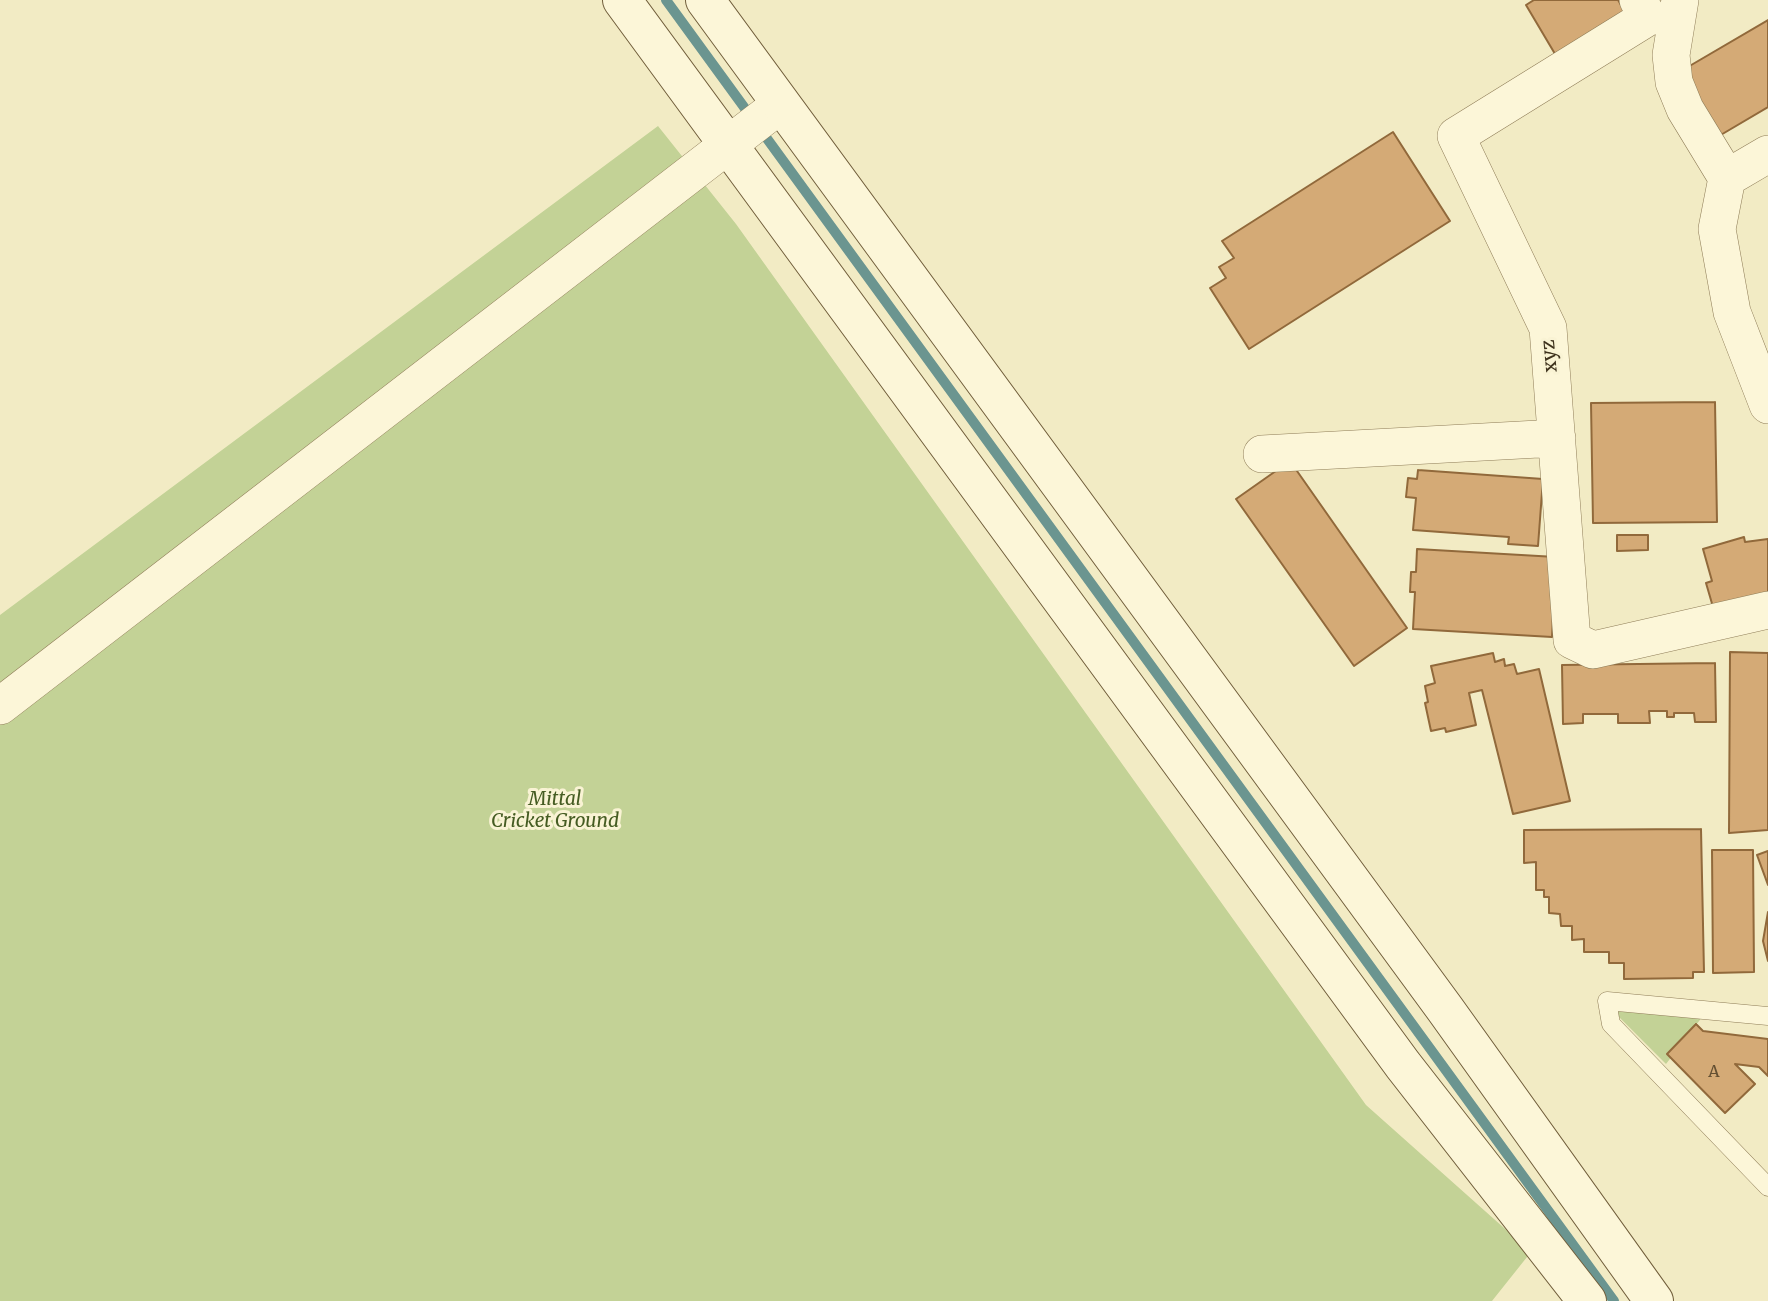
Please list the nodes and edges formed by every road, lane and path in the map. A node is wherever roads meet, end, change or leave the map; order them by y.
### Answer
1 (622, 0) edge
2 (705, 0) edge
3 (1638, 0) edge
4 (1680, 0) edge
5 (755, 124) junction
6 (1768, 154) edge
7 (1727, 178) junction
8 (1768, 405) edge
9 (1557, 439) junction
10 (1262, 454) dead end
11 (1768, 610) edge
12 (0, 706) edge
13 (1768, 1016) edge
14 (1768, 1187) edge
15 (1587, 1301) edge
16 (1654, 1301) edge

1 - 5 street
2 - 5 street
3 - 9 street, xyz
4 - 7 street
5 - 12 street
5 - 15 street
5 - 16 street
6 - 7 street
7 - 8 street
9 - 10 street
9 - 11 street, xyz
13 - 14 lane

